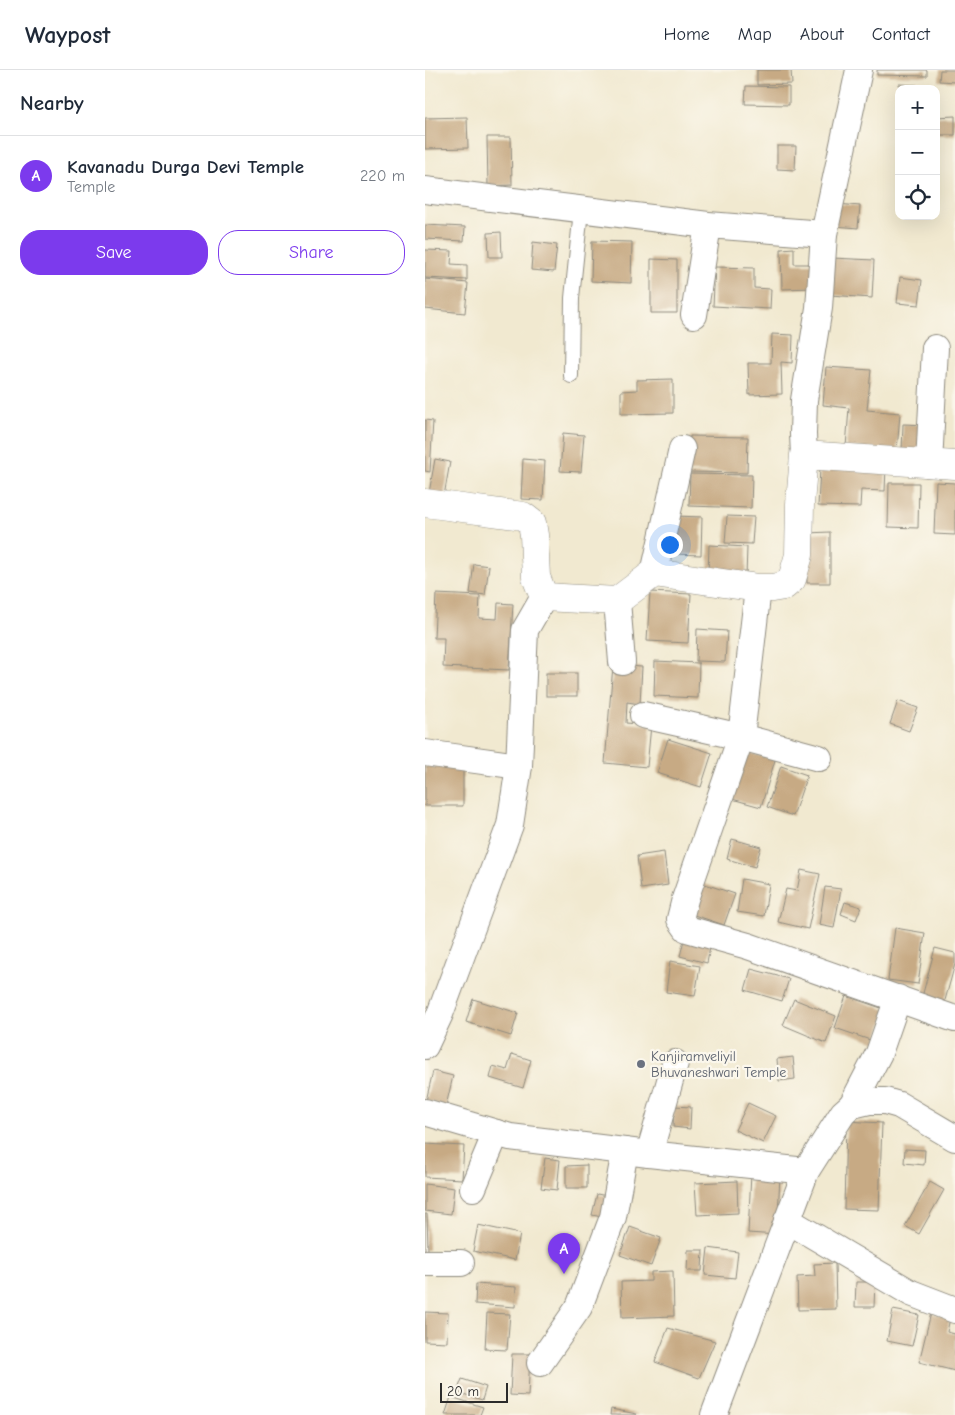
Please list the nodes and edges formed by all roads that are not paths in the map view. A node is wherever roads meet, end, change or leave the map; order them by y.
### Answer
1 (859, 70) edge
2 (425, 190) edge
3 (581, 210) junction
4 (708, 225) junction
5 (823, 234) junction
6 (694, 315) dead end
7 (935, 348) dead end
8 (571, 376) dead end
9 (682, 449) dead end
10 (803, 455) junction
11 (942, 464) edge
12 (425, 503) edge
13 (654, 573) junction
14 (758, 588) junction
15 (544, 597) junction
16 (617, 601) junction
17 (622, 662) dead end
18 (643, 716) dead end
19 (741, 737) junction
20 (425, 753) edge
21 (819, 758) dead end
22 (519, 766) junction
23 (897, 998) junction
24 (955, 1019) edge
25 (425, 1046) edge
26 (675, 1063) dead end
27 (852, 1106) junction
28 (425, 1112) edge
29 (496, 1133) junction
30 (955, 1138) edge
31 (637, 1153) junction
32 (806, 1171) junction
33 (473, 1188) dead end
34 (787, 1220) junction
35 (425, 1263) edge
36 (461, 1263) dead end
37 (955, 1310) edge
38 (540, 1363) dead end
39 (714, 1415) edge

1 - 5 street
2 - 3 street
3 - 4 street
3 - 8 lane
4 - 5 street
4 - 6 street
5 - 10 street
7 - 11 street
9 - 13 street
10 - 11 street
10 - 14 street
12 - 15 street
13 - 14 street
13 - 16 street
14 - 19 street
15 - 16 street
15 - 22 street
16 - 17 street
18 - 19 street
19 - 21 street
19 - 23 street
20 - 22 street
22 - 25 street
23 - 24 street
23 - 27 street
26 - 31 street
27 - 30 street
27 - 32 street
28 - 29 street
29 - 31 street
29 - 33 street
31 - 32 street
31 - 38 street
32 - 34 street
34 - 37 street
34 - 39 street
35 - 36 street

